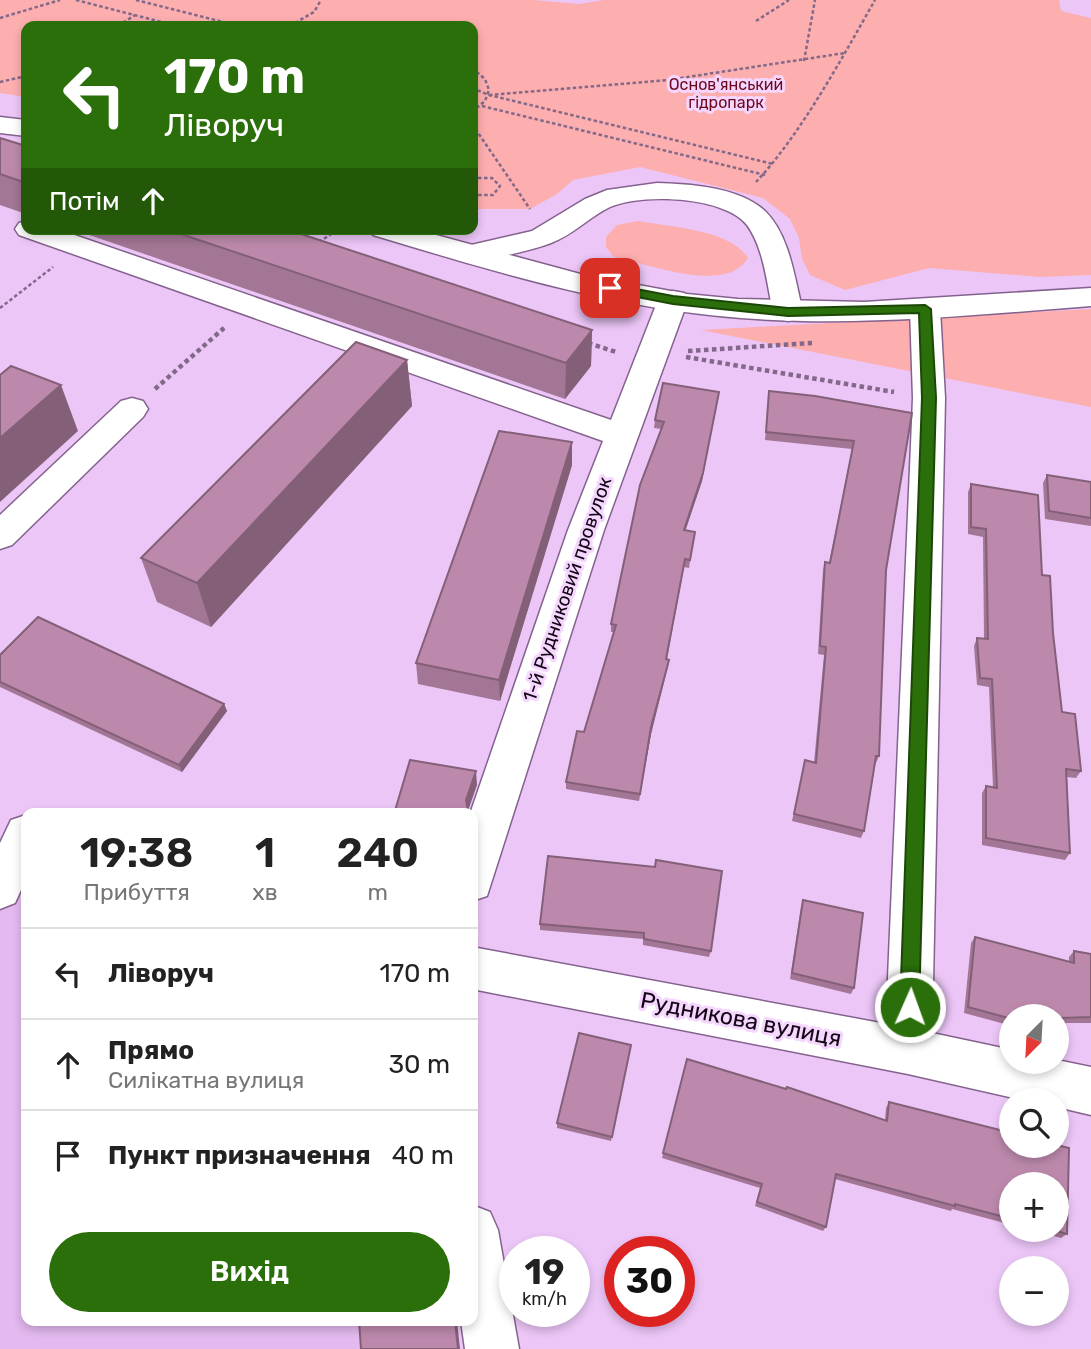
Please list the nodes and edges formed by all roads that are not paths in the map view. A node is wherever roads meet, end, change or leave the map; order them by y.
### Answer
1 (0, 125) edge
2 (21, 127) edge
3 (0, 219) edge
4 (21, 227) edge
5 (44, 235) edge
6 (403, 235) edge
7 (468, 254) junction
8 (1091, 297) edge
9 (673, 300) junction
10 (925, 309) junction
11 (788, 312) junction
12 (132, 409) road end
13 (622, 436) junction
14 (0, 536) edge
15 (0, 817) edge
16 (21, 823) edge
17 (21, 844) edge
18 (478, 859) edge
19 (0, 889) edge
20 (478, 969) edge
21 (908, 1051) junction
22 (1091, 1091) edge
23 (478, 1266) edge
24 (492, 1349) edge

1 - 2 street
3 - 4 street
5 - 13 street
6 - 7 street
7 - 9 street
7 - 11 street
8 - 10 street
9 - 11 street
9 - 13 street, 1-й Рудниковий провулок
10 - 11 street
10 - 21 street
12 - 14 street
13 - 18 street, 1-й Рудниковий провулок
15 - 16 street
17 - 19 street
20 - 21 street, Рудникова вулиця
21 - 22 street, Рудникова вулиця
23 - 24 street

